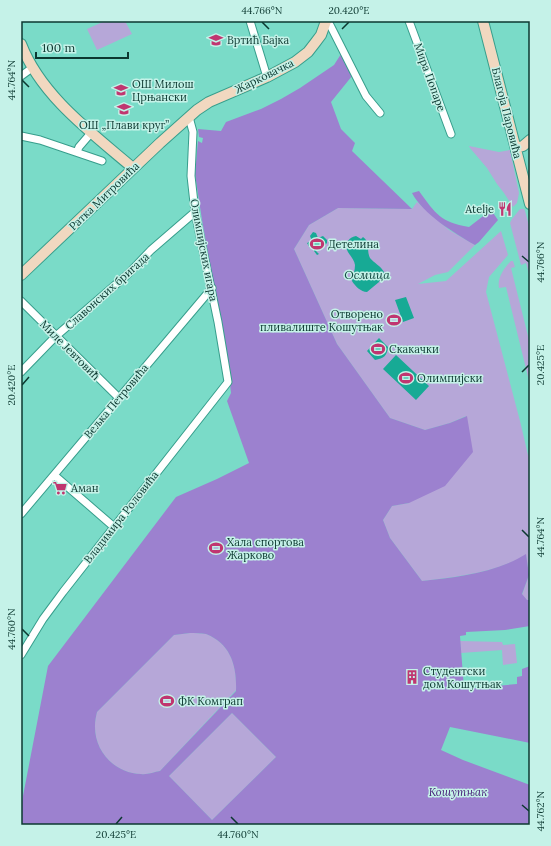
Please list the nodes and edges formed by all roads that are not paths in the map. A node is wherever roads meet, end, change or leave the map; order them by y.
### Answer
1 (250, 21) edge
2 (327, 21) edge
3 (409, 21) edge
4 (483, 21) edge
5 (21, 44) edge
6 (32, 68) junction
7 (21, 76) edge
8 (267, 77) junction
9 (380, 113) dead end
10 (188, 117) junction
11 (91, 132) junction
12 (450, 134) dead end
13 (21, 136) edge
14 (530, 140) edge
15 (516, 148) junction
16 (77, 152) junction
17 (102, 160) dead end
18 (133, 168) junction
19 (530, 204) edge
20 (195, 212) junction
21 (21, 275) edge
22 (212, 288) junction
23 (21, 301) edge
24 (56, 336) junction
25 (21, 372) edge
26 (228, 382) joint
27 (119, 398) junction
28 (54, 475) junction
29 (21, 514) edge
30 (114, 526) junction
31 (21, 655) edge

1 - 8 street
2 - 8 street, Жарковачка
2 - 9 street
3 - 12 street, Мира Попаре
4 - 15 street, Благоја Паровића
5 - 6 street
6 - 7 street
6 - 11 street
8 - 10 street, Жарковачка
10 - 18 street, Ратка Митровића
10 - 20 street, Олимпијских игара
11 - 16 street
11 - 18 street
13 - 16 street
14 - 15 street
15 - 19 street, Благоја Паровића
16 - 17 street
18 - 21 street, Ратка Митровића
20 - 22 street, Олимпијских игара
20 - 24 street, Славонских бригада
22 - 26 street, Олимпијских игара
22 - 27 street, Вељка Петровића
23 - 24 street, Миле Јевтовић
24 - 25 street, Славонских бригада
24 - 27 street, Миле Јевтовић
26 - 30 street, Владимира Роловића
27 - 28 street, Вељка Петровића
28 - 29 street, Вељка Петровића
28 - 30 street
30 - 31 street, Владимира Роловића

